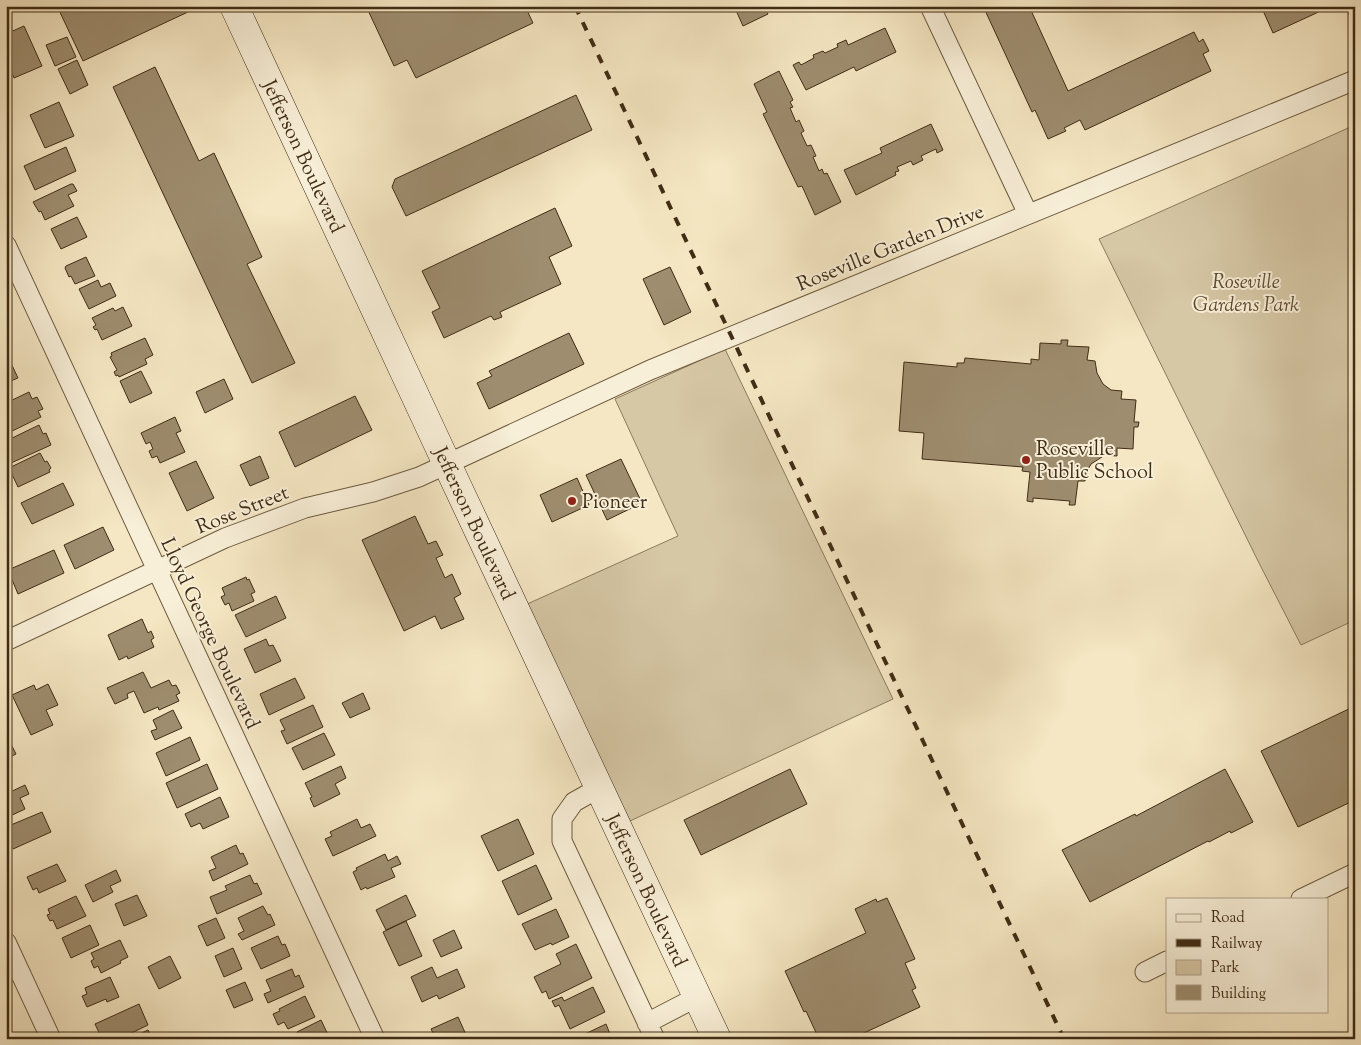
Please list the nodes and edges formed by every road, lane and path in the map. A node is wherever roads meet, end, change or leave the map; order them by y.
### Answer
1 (234, 6) edge
2 (930, 6) edge
3 (1355, 80) edge
4 (1028, 214) junction
5 (6, 245) edge
6 (447, 464) junction
7 (156, 570) junction
8 (6, 641) edge
9 (599, 788) junction
10 (1355, 873) edge
11 (1303, 898) edge
12 (6, 942) edge
13 (1166, 962) edge
14 (1145, 972) dead end
15 (697, 996) junction
16 (651, 1031) edge
17 (51, 1039) edge
18 (375, 1039) edge
19 (717, 1039) edge

1 - 6 street, Jefferson Boulevard
2 - 4 street
3 - 4 street, Roseville Garden Drive
4 - 6 street, Roseville Garden Drive
5 - 7 street, Lloyd George Boulevard
6 - 7 street, Rose Street
6 - 9 street, Jefferson Boulevard
7 - 8 street, Rose Street
7 - 18 street, Lloyd George Boulevard
9 - 15 street, Jefferson Boulevard
9 - 16 street
10 - 11 street
12 - 17 street
13 - 14 street
15 - 16 street
15 - 19 street, Jefferson Boulevard

